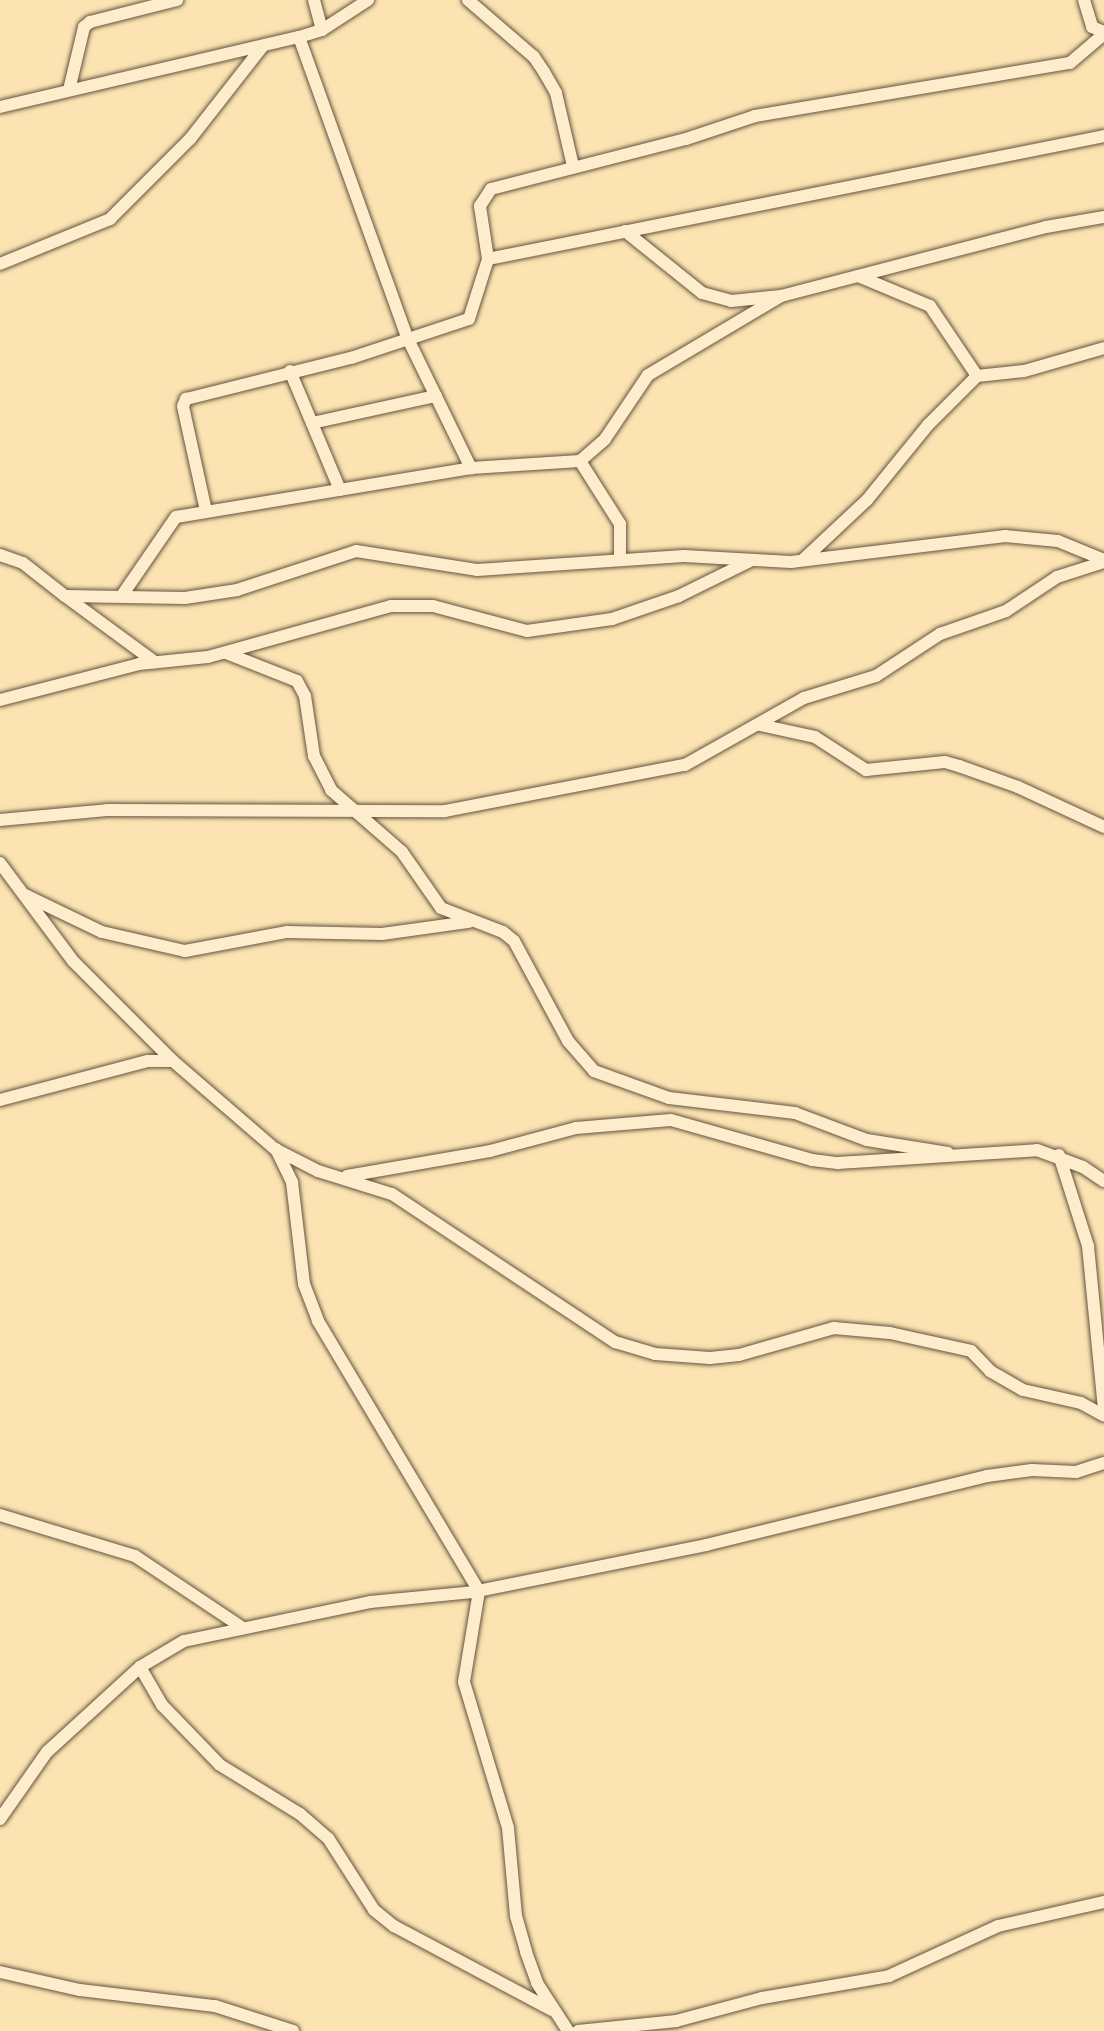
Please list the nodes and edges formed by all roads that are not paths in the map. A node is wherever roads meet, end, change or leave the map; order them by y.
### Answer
1 (177, 0) edge
2 (314, 0) edge
3 (368, 0) edge
4 (468, 0) edge
5 (1084, 0) edge
6 (322, 30) junction
7 (1104, 33) edge
8 (299, 37) junction
9 (262, 46) junction
10 (69, 90) junction
11 (0, 107) edge
12 (1104, 136) edge
13 (573, 166) junction
14 (1104, 217) edge
15 (625, 231) junction
16 (488, 258) junction
17 (0, 264) edge
18 (858, 276) junction
19 (781, 296) junction
20 (408, 340) junction
21 (1104, 348) edge
22 (290, 371) junction
23 (978, 376) junction
24 (436, 396) junction
25 (312, 423) junction
26 (580, 461) junction
27 (471, 468) junction
28 (340, 490) junction
29 (206, 511) junction
30 (0, 555) edge
31 (620, 559) junction
32 (804, 559) junction
33 (754, 560) junction
34 (1104, 561) edge
35 (123, 594) junction
36 (65, 596) junction
37 (226, 653) junction
38 (155, 662) junction
39 (0, 700) edge
40 (760, 725) junction
41 (349, 809) junction
42 (0, 820) edge
43 (1104, 827) edge
44 (0, 863) edge
45 (22, 893) junction
46 (469, 922) junction
47 (173, 1061) junction
48 (0, 1100) edge
49 (275, 1149) junction
50 (948, 1153) junction
51 (1059, 1156) junction
52 (338, 1178) junction
53 (1104, 1181) edge
54 (1104, 1410) edge
55 (1104, 1416) edge
56 (1104, 1463) edge
57 (0, 1515) edge
58 (479, 1591) junction
59 (243, 1629) junction
60 (140, 1667) junction
61 (0, 1819) edge
62 (1104, 1902) edge
63 (0, 1972) edge
64 (553, 2010) junction
65 (293, 2031) edge
66 (568, 2031) edge
67 (578, 2031) edge

1 - 10 street
2 - 6 street
3 - 6 street
4 - 13 street
5 - 7 street
6 - 8 street
7 - 13 street
8 - 9 street
8 - 20 street
9 - 10 street
9 - 17 street
10 - 11 street
12 - 15 street
13 - 16 street
14 - 18 street
15 - 16 street
15 - 19 street
16 - 20 street
18 - 19 street
18 - 23 street
19 - 26 street
20 - 22 street
20 - 24 street
21 - 23 street
22 - 25 street
22 - 29 street
23 - 32 street
24 - 25 street
24 - 27 street
25 - 28 street
26 - 27 street
26 - 31 street
27 - 28 street
28 - 29 street
29 - 35 street
30 - 36 street
31 - 33 street
31 - 35 street
32 - 33 street
32 - 34 street
33 - 37 street
34 - 40 street
35 - 36 street
36 - 38 street
37 - 38 street
37 - 41 street
38 - 39 street
40 - 41 street
40 - 43 street
41 - 42 street
41 - 46 street
44 - 45 street
45 - 46 street
45 - 47 street
46 - 50 street
47 - 48 street
47 - 49 street
49 - 52 street
49 - 58 street
50 - 51 street
50 - 52 street
51 - 53 street
51 - 54 street
52 - 55 street
56 - 58 street
57 - 59 street
58 - 59 street
58 - 64 street
59 - 60 street
60 - 61 street
60 - 64 street
62 - 67 street
63 - 65 street
64 - 66 street

